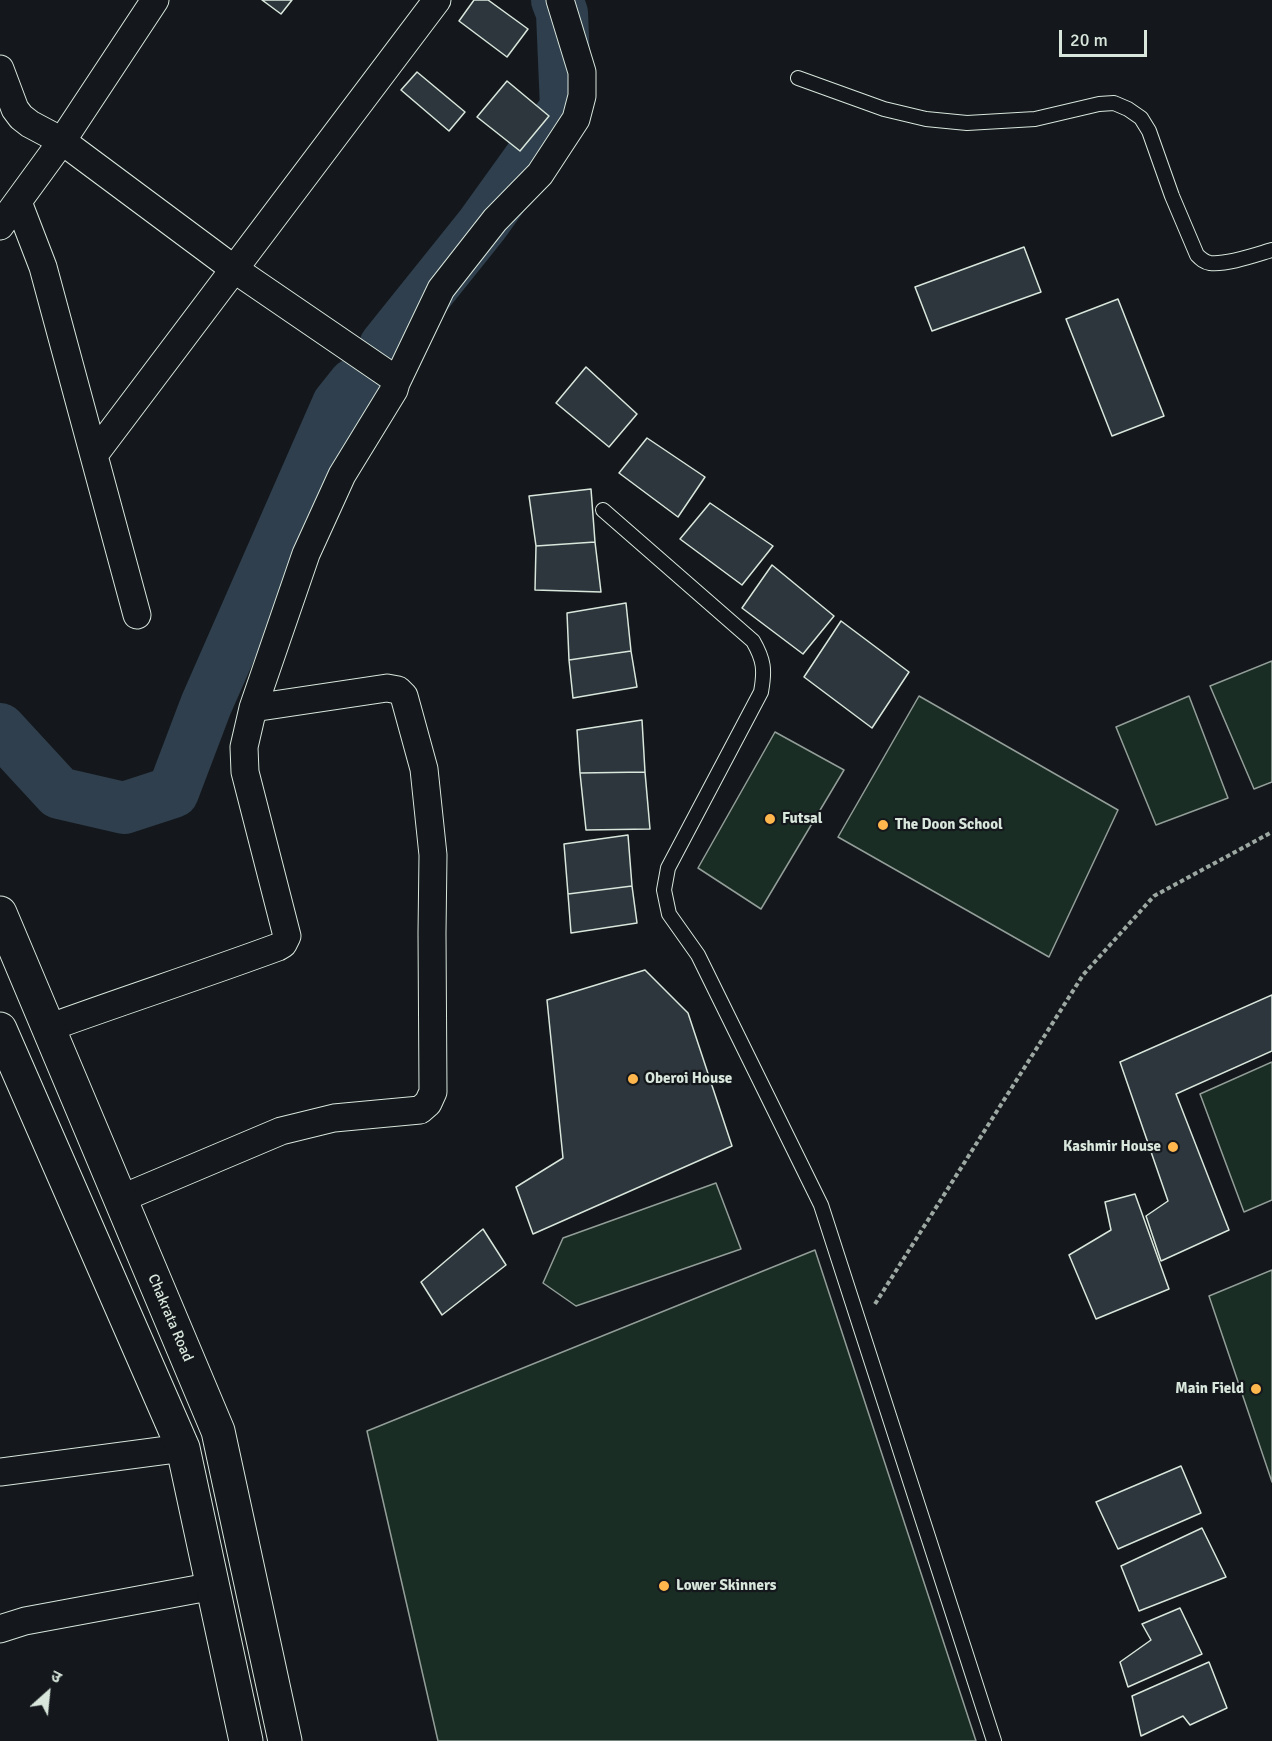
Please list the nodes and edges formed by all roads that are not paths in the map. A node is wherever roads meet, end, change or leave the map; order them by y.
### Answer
1 (155, 0) edge
2 (437, 0) edge
3 (560, 0) edge
4 (0, 69) edge
5 (798, 78) dead end
6 (62, 141) junction
7 (18, 202) junction
8 (0, 226) edge
9 (1272, 250) edge
10 (234, 269) junction
11 (396, 383) junction
12 (94, 455) junction
13 (603, 510) dead end
14 (138, 615) dead end
15 (253, 708) junction
16 (0, 913) edge
17 (48, 1028) junction
18 (0, 1029) edge
19 (120, 1199) junction
20 (183, 1448) junction
21 (0, 1472) edge
22 (214, 1586) junction
23 (0, 1629) edge
24 (246, 1741) edge
25 (285, 1741) edge
26 (994, 1741) edge

1 - 6 street
2 - 10 street
3 - 11 street
4 - 6 street
5 - 9 lane
6 - 7 street
6 - 10 street
7 - 8 street
7 - 12 street
10 - 11 street
10 - 12 street
11 - 15 street
12 - 14 street
13 - 26 lane
15 - 17 street
15 - 19 street
16 - 17 main road, Chakrata Road
17 - 19 main road, Chakrata Road
18 - 20 main road
19 - 25 main road, Chakrata Road
20 - 21 street
20 - 22 main road
22 - 23 street
22 - 24 main road

